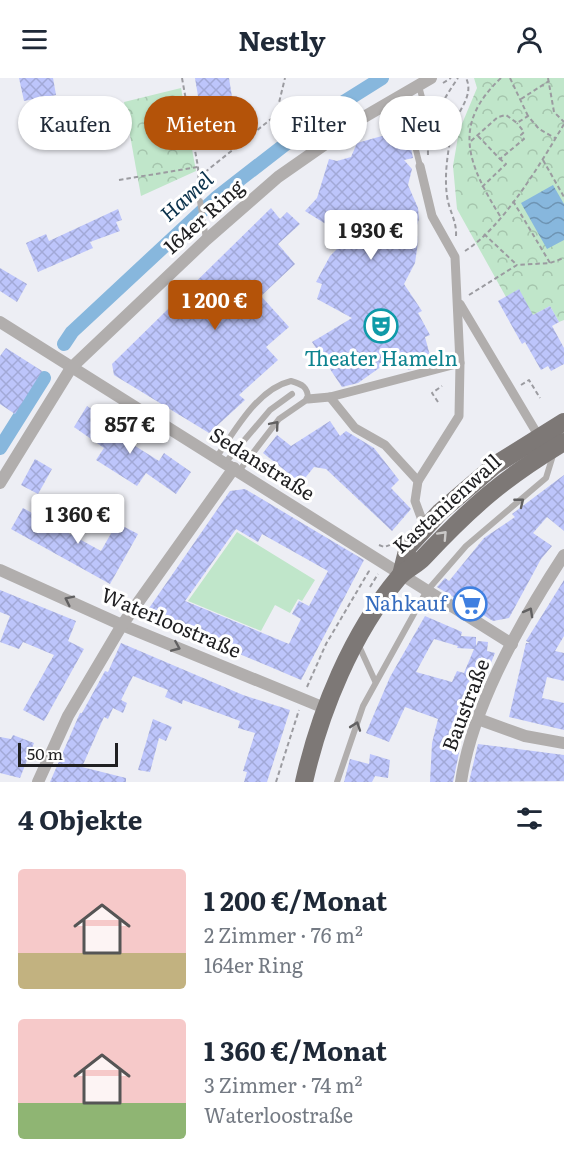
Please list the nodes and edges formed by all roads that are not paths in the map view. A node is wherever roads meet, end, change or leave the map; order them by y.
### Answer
1 (431, 78) edge
2 (418, 85) junction
3 (424, 165) joint
4 (200, 201) road end
5 (206, 240) junction
6 (459, 302) junction
7 (0, 322) edge
8 (460, 363) junction
9 (71, 368) junction
10 (292, 394) dead end
11 (330, 397) junction
12 (308, 399) junction
13 (564, 422) edge
14 (535, 430) dead end
15 (559, 445) edge
16 (228, 465) junction
17 (418, 481) junction
18 (0, 483) edge
19 (422, 520) dead end
20 (564, 555) edge
21 (0, 570) edge
22 (401, 575) junction
23 (426, 592) junction
24 (122, 625) junction
25 (357, 642) junction
26 (512, 644) junction
27 (375, 681) junction
28 (327, 709) junction
29 (478, 719) junction
30 (564, 743) edge
31 (38, 782) edge
32 (304, 782) edge
33 (338, 782) edge
34 (460, 782) edge

1 - 2 street, 164er Ring
2 - 3 lane
2 - 5 street, 164er Ring
3 - 6 street
4 - 5 lane
5 - 9 street, 164er Ring
6 - 8 street
6 - 14 street
7 - 9 street, Sedanstraße
8 - 11 street
8 - 17 street
9 - 16 street, Sedanstraße
9 - 18 street, 164er Ring
10 - 16 lane
11 - 12 street
11 - 17 street
16 -> 12 lane
12 - 16 lane
13 - 22 main road, Kastanienwall
22 -> 15 main road, Kastanienwall
23 -> 15 lane, Kastanienwall
16 - 22 street, Sedanstraße
16 - 24 street
17 - 19 street
26 -> 20 street, Baustraße
24 -> 21 street, Waterloostraße
22 - 23 street, Baustraße
22 - 25 main road, Kastanienwall
23 - 26 street, Baustraße
23 - 27 lane, Kastanienwall
24 -> 28 street, Waterloostraße
24 - 31 street
25 - 27 lane
25 - 28 main road, Kastanienwall
26 - 29 street, Baustraße
33 -> 27 lane, Kastanienwall
28 - 32 main road, Kastanienwall
29 - 30 street
29 - 34 street, Baustraße

